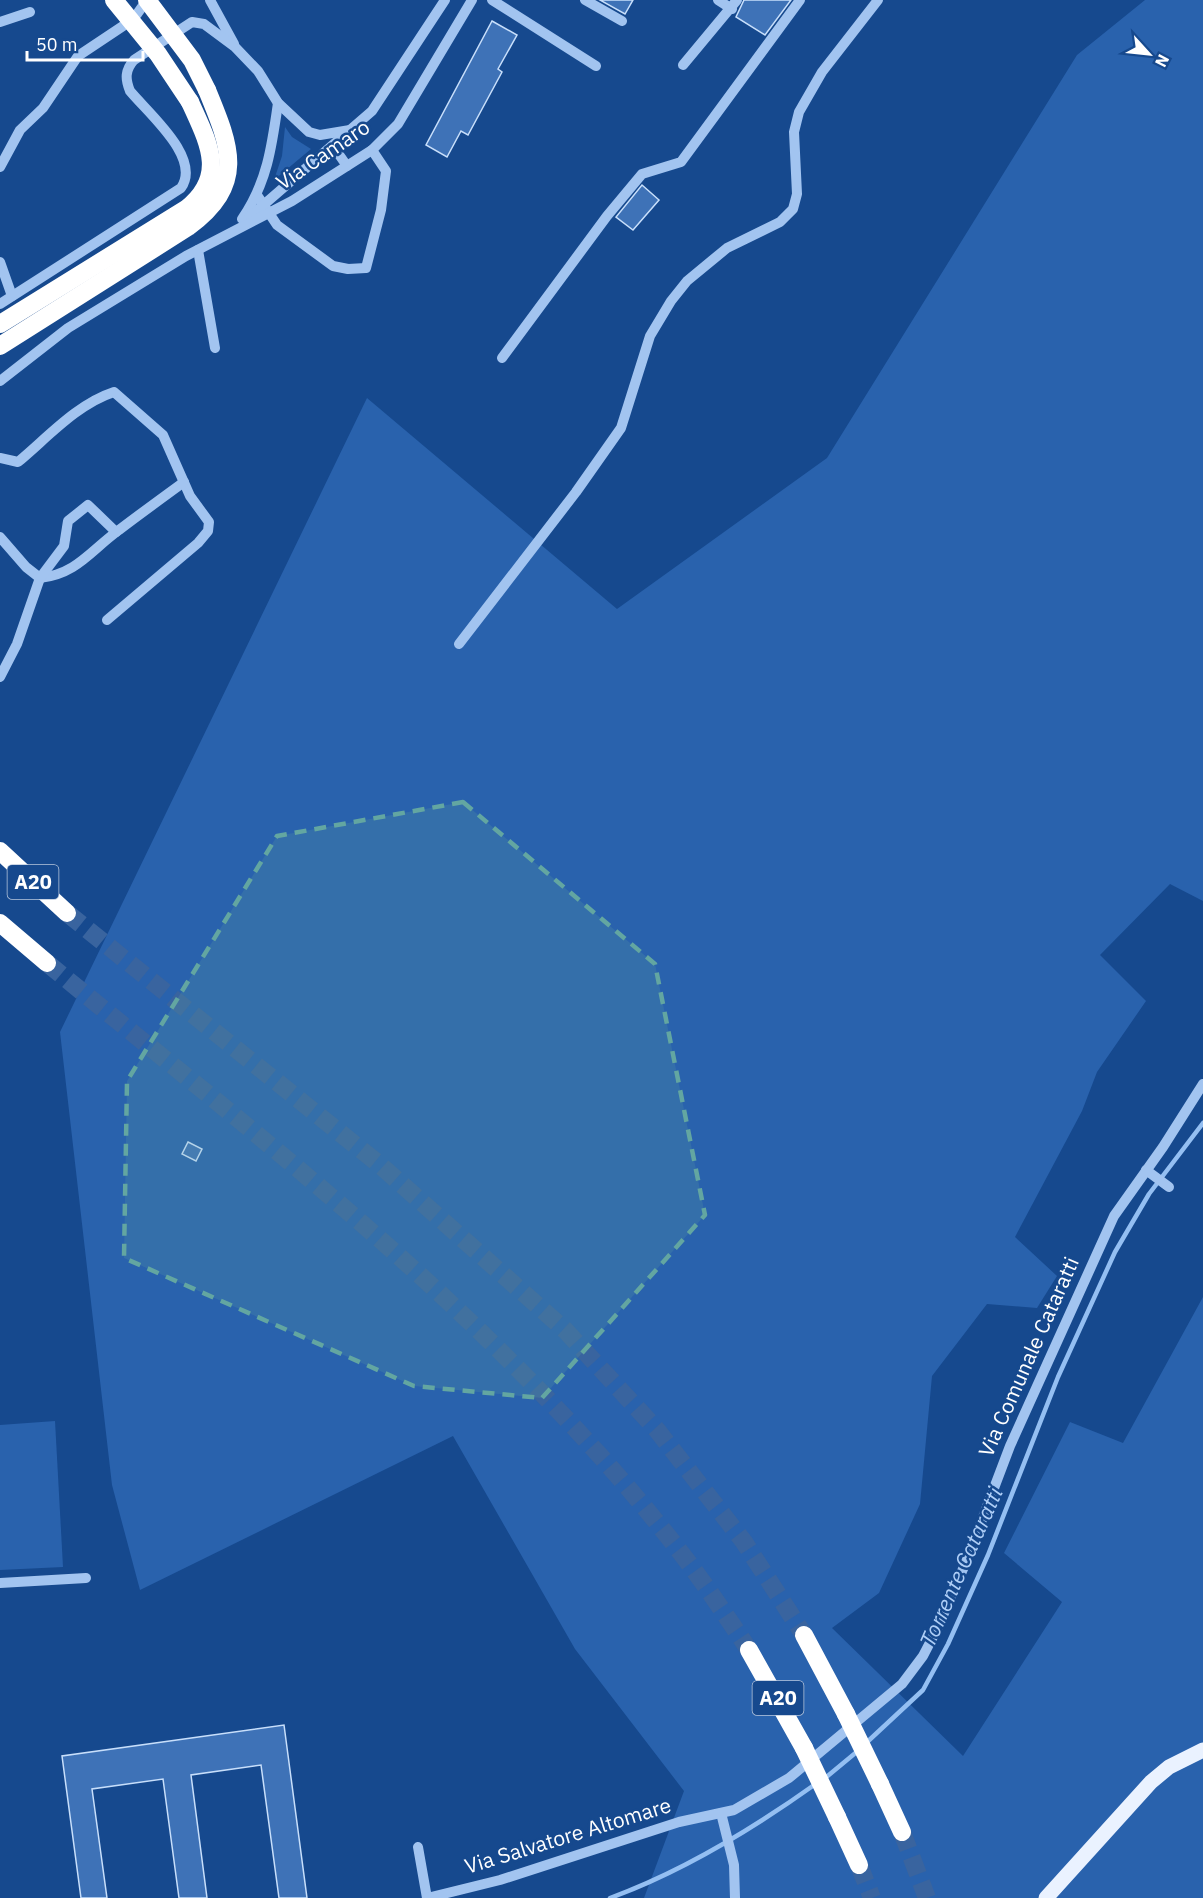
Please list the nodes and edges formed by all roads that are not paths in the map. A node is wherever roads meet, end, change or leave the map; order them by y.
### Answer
1 (114, 0) edge
2 (147, 0) edge
3 (210, 0) edge
4 (445, 0) edge
5 (472, 0) edge
6 (585, 0) edge
7 (718, 0) edge
8 (800, 0) edge
9 (878, 0) edge
10 (495, 2) edge
11 (735, 4) edge
12 (30, 12) dead end
13 (622, 21) dead end
14 (0, 22) edge
15 (235, 47) junction
16 (683, 65) dead end
17 (596, 66) dead end
18 (278, 104) junction
19 (350, 130) junction
20 (333, 146) junction
21 (372, 150) junction
22 (347, 166) junction
23 (0, 167) edge
24 (264, 205) junction
25 (234, 231) junction
26 (198, 250) junction
27 (0, 262) edge
28 (12, 296) junction
29 (0, 304) edge
30 (0, 324) edge
31 (0, 346) edge
32 (215, 348) dead end
33 (502, 358) dead end
34 (0, 381) edge
35 (0, 458) edge
36 (184, 482) junction
37 (116, 532) junction
38 (0, 537) edge
39 (40, 578) junction
40 (107, 620) dead end
41 (459, 644) dead end
42 (0, 677) edge
43 (0, 851) edge
44 (67, 913) tunnel mouth
45 (0, 923) edge
46 (47, 963) tunnel mouth
47 (1203, 1084) edge
48 (1146, 1170) junction
49 (1169, 1187) dead end
50 (86, 1578) dead end
51 (0, 1583) edge
52 (804, 1635) tunnel mouth
53 (750, 1650) tunnel mouth
54 (1203, 1750) edge
55 (721, 1813) junction
56 (902, 1832) tunnel mouth
57 (418, 1847) dead end
58 (859, 1865) tunnel mouth
59 (427, 1898) edge
60 (735, 1898) edge
61 (1046, 1898) edge

1 - 30 highway, bridge
2 - 23 street
2 - 31 highway, bridge
3 - 15 street
4 - 19 street, Via Camaro
5 - 21 street, Via Camaro
6 - 13 street
7 - 11 street
8 - 33 street
9 - 41 street
10 - 17 street
11 - 16 street
12 - 14 street
15 - 18 street
15 - 28 street
18 - 19 street
18 - 24 street
19 - 20 street, Via Camaro
20 - 22 street
20 - 24 street, Via Camaro
21 - 22 street, Via Camaro
21 - 24 street
22 - 24 street, Via Camaro
24 - 25 street
24 - 25 street, Via Camaro
25 - 26 street, Via Camaro
26 - 32 street
26 - 34 street, Via Camaro
27 - 28 street
28 - 29 street
35 - 36 street
36 - 37 street
36 - 40 street
37 - 39 street
37 - 39 street
38 - 39 street
39 - 42 street
43 - 44 highway, A20
45 - 46 highway, A20
47 - 48 street, Via Comunale Cataratti
48 - 49 street
48 - 55 street, Via Comunale Cataratti
50 - 51 street
52 - 56 highway, A20, bridge
53 - 58 highway, A20, bridge
54 - 61 main road
55 - 59 street, Via Salvatore Altomare
55 - 60 street
57 - 59 street

